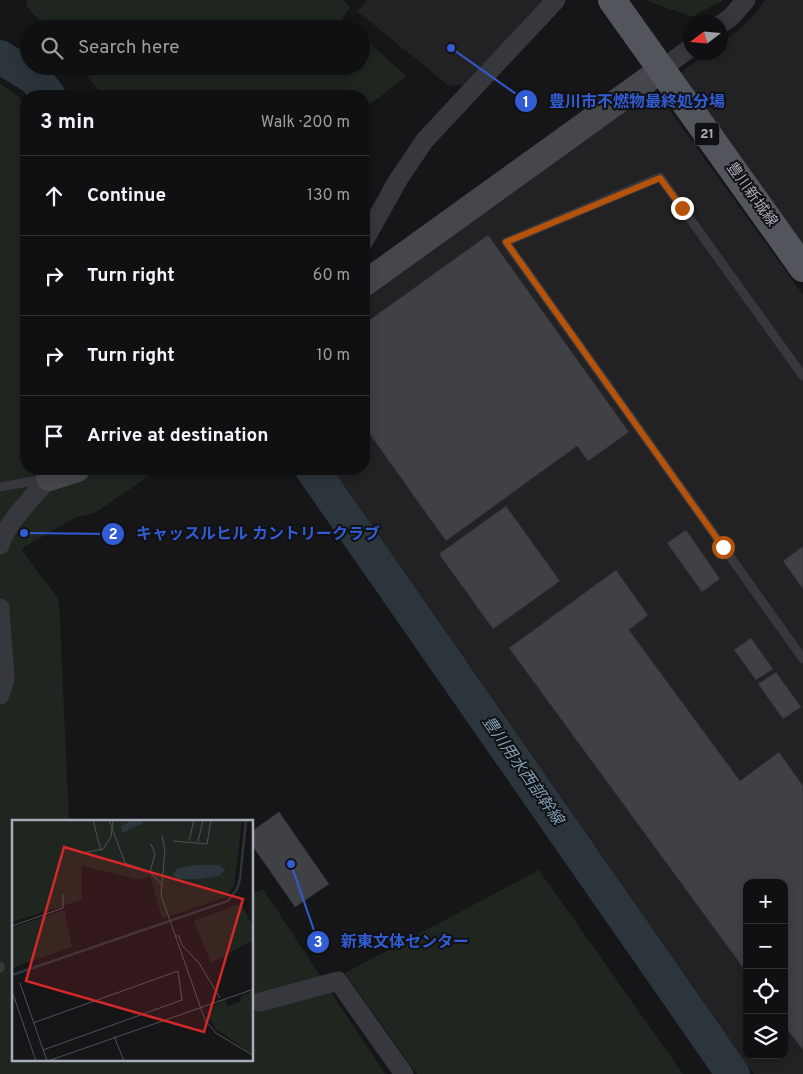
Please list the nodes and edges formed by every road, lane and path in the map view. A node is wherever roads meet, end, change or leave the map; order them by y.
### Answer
1 (556, 0) edge
2 (612, 0) edge
3 (746, 0) edge
4 (728, 19) edge
5 (683, 54) edge
6 (662, 70) junction
7 (370, 230) edge
8 (803, 268) edge
9 (370, 280) edge
10 (803, 376) edge
11 (58, 475) edge
12 (49, 478) junction
13 (0, 487) edge
14 (0, 545) edge
15 (0, 608) edge
16 (803, 659) edge
17 (0, 695) edge
18 (260, 1002) dead end
19 (404, 1074) edge

1 - 7 street
2 - 6 main road, 豊川新城線 / 21
3 - 4 street
5 - 6 street
6 - 8 main road, 豊川新城線 / 21
6 - 9 street
10 - 16 lane
11 - 12 street
12 - 13 lane
12 - 14 street
15 - 17 street
18 - 19 street

